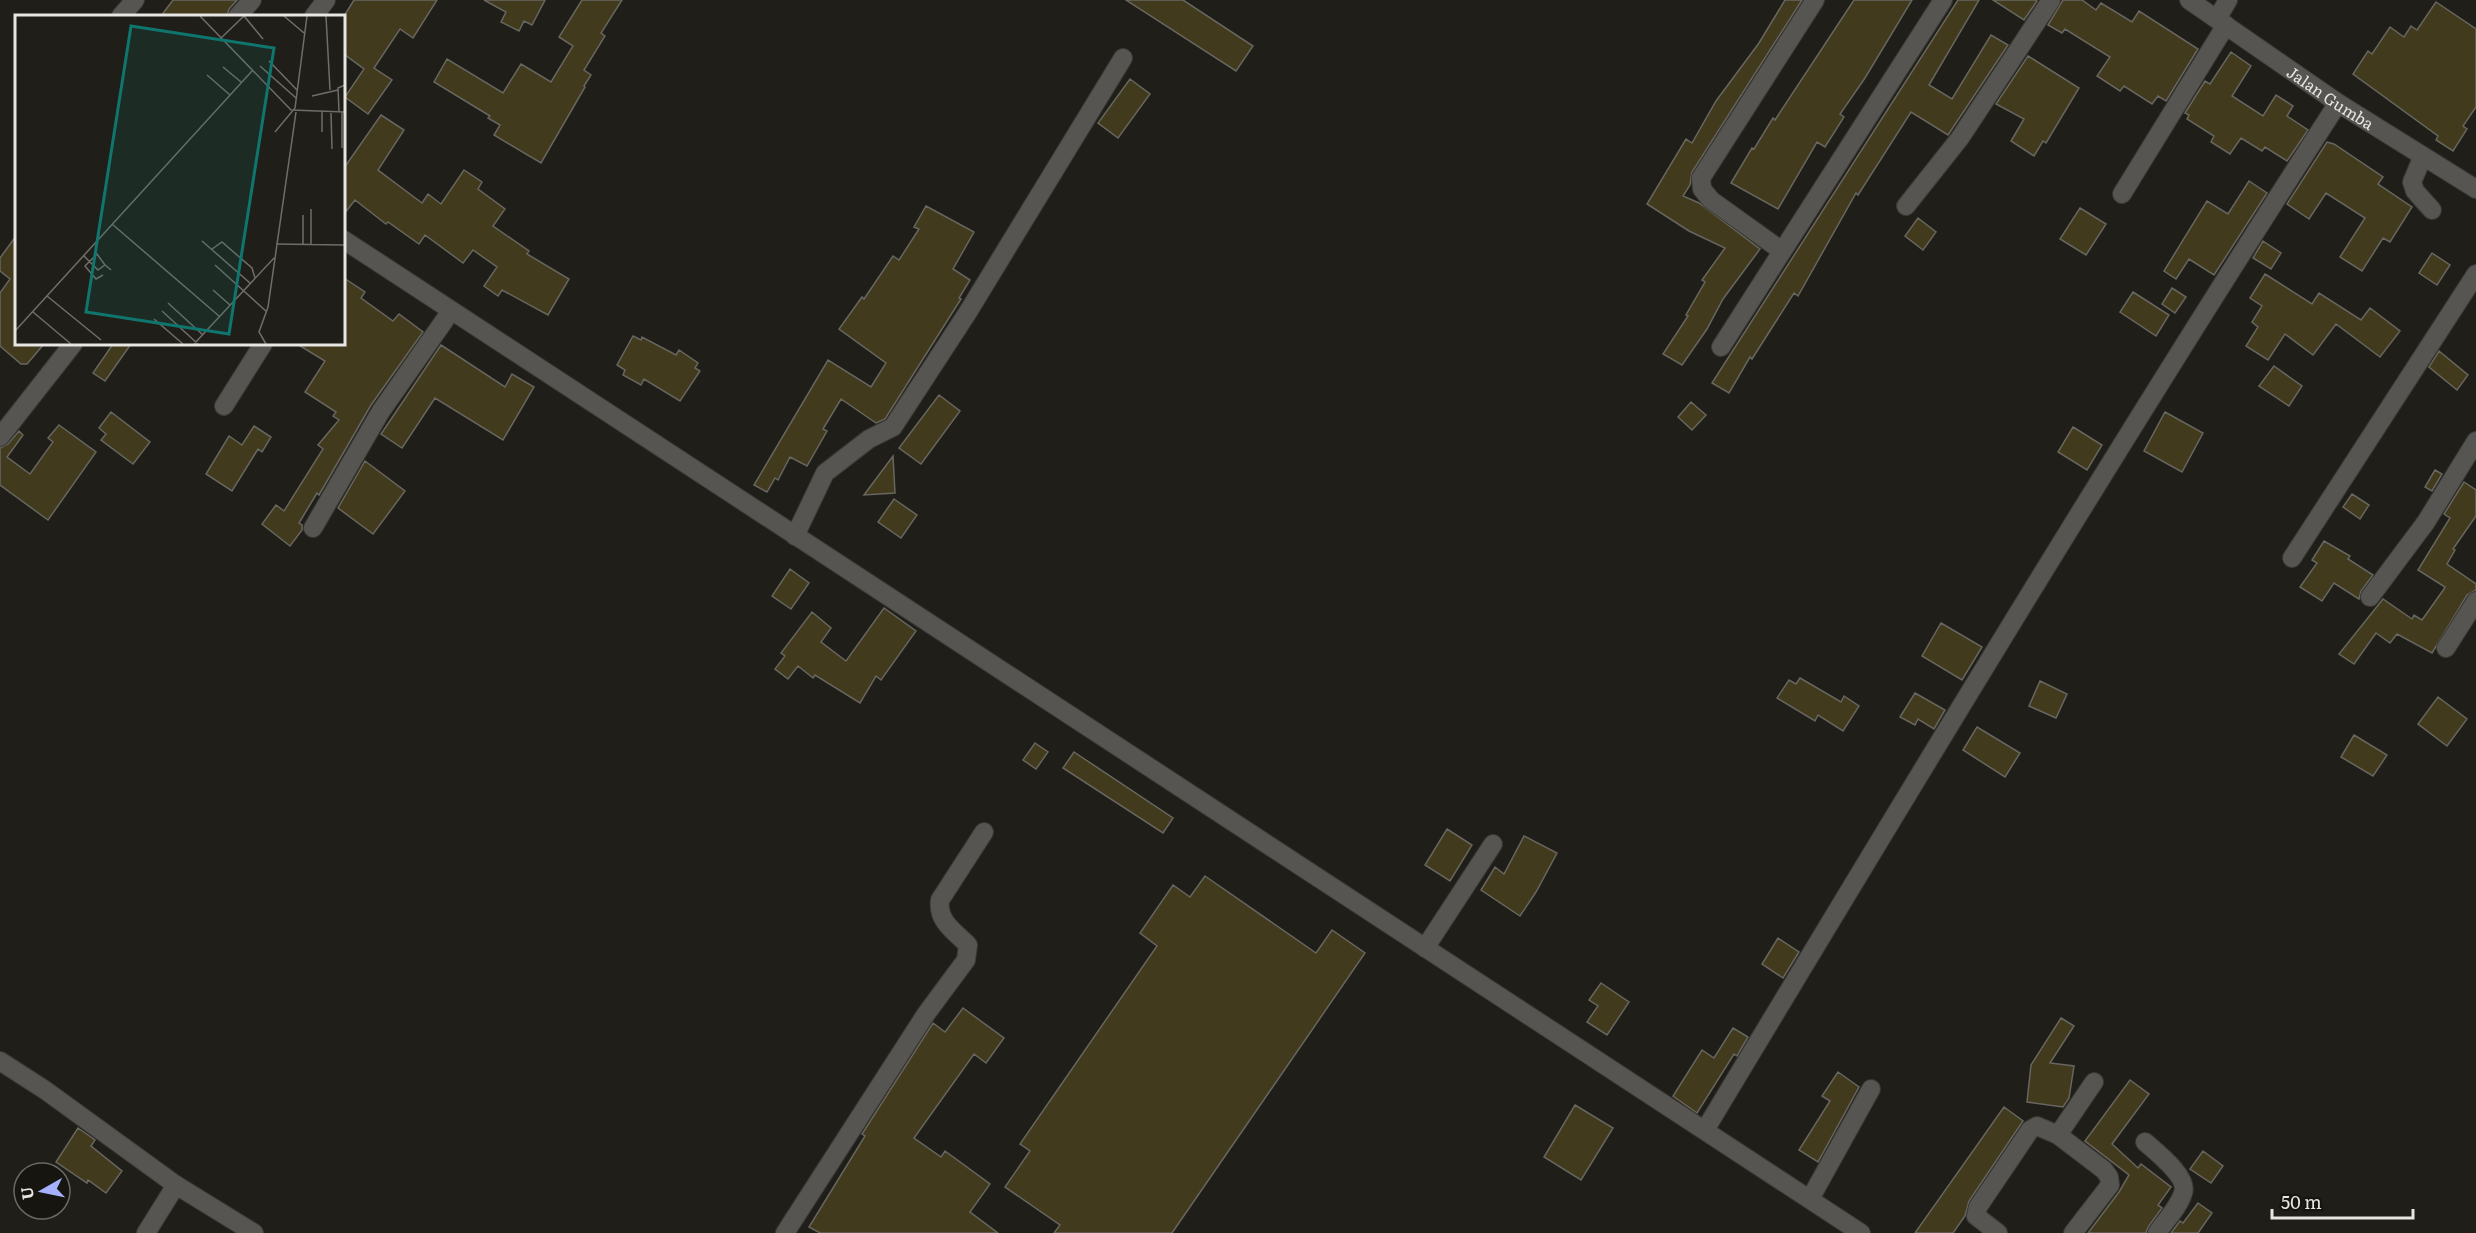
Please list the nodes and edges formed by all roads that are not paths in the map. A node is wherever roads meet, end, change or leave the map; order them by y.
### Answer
1 (135, 0) edge
2 (252, 0) edge
3 (326, 0) edge
4 (1815, 0) edge
5 (1943, 0) edge
6 (2051, 0) edge
7 (2189, 0) edge
8 (2228, 0) edge
9 (123, 15) edge
10 (239, 15) edge
11 (315, 15) edge
12 (2222, 22) junction
13 (1123, 58) dead end
14 (2338, 103) junction
15 (2423, 156) junction
16 (2476, 189) edge
17 (2122, 194) dead end
18 (1905, 206) dead end
19 (2432, 210) dead end
20 (345, 241) edge
21 (1782, 251) junction
22 (2476, 274) edge
23 (451, 311) junction
24 (72, 345) edge
25 (262, 345) edge
26 (1721, 347) dead end
27 (224, 406) dead end
28 (0, 437) edge
29 (2476, 441) edge
30 (313, 528) dead end
31 (795, 536) junction
32 (2292, 558) dead end
33 (2370, 597) dead end
34 (2476, 601) edge
35 (2446, 648) dead end
36 (984, 832) dead end
37 (1493, 844) dead end
38 (1425, 948) junction
39 (0, 1061) edge
40 (2094, 1082) dead end
41 (1871, 1089) dead end
42 (1705, 1130) junction
43 (2058, 1135) junction
44 (2145, 1142) dead end
45 (176, 1185) junction
46 (1810, 1199) junction
47 (146, 1233) edge
48 (254, 1233) edge
49 (785, 1233) edge
50 (1862, 1233) edge
51 (1998, 1233) edge
52 (2073, 1233) edge
53 (2157, 1233) edge

1 - 9 street
2 - 10 street
3 - 11 street
4 - 21 street
5 - 21 street
6 - 18 street
7 - 12 street, Jalan Gumba
8 - 12 street
12 - 14 street, Jalan Gumba
12 - 17 street
13 - 31 street
14 - 15 street, Jalan Gumba
14 - 42 street
15 - 16 street, Jalan Gumba
15 - 19 street
20 - 23 street
21 - 26 street
22 - 32 street
23 - 30 street
23 - 31 street
24 - 28 street
25 - 27 street
29 - 33 street
31 - 38 street
34 - 35 street
36 - 49 street
37 - 38 street
38 - 42 street
39 - 45 street
40 - 43 street
41 - 46 street
42 - 46 street
43 - 51 street
43 - 52 street
44 - 53 street
45 - 47 street
45 - 48 street
46 - 50 street

